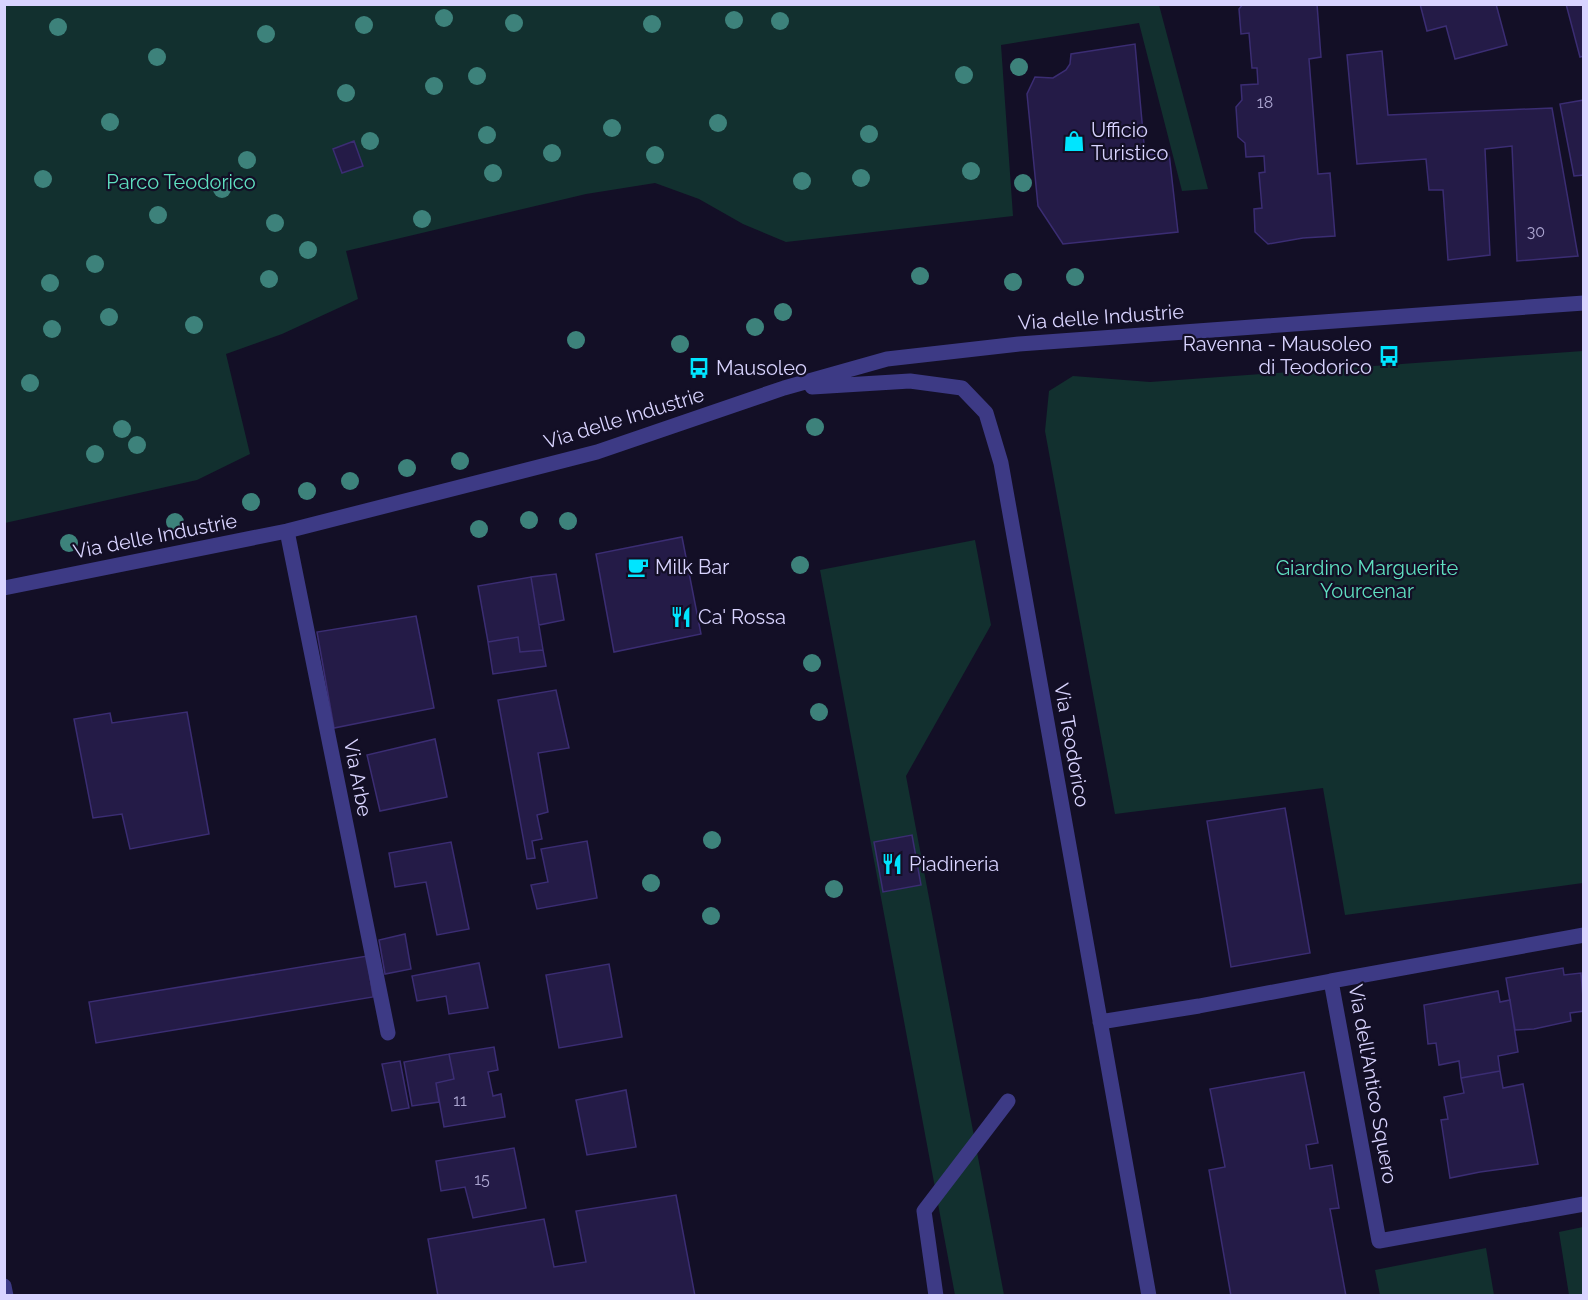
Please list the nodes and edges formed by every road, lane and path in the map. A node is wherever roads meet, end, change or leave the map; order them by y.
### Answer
1 (1584, 303) edge
2 (784, 388) junction
3 (287, 531) junction
4 (4, 588) edge
5 (1584, 934) edge
6 (1331, 981) junction
7 (1100, 1022) junction
8 (388, 1033) dead end
9 (1008, 1101) dead end
10 (1584, 1204) edge
11 (4, 1286) edge
12 (6, 1296) edge
13 (936, 1296) edge
14 (1149, 1296) edge

1 - 2 street, Via delle Industrie
2 - 3 street, Via delle Industrie
2 - 7 street, Via Teodorico
3 - 4 street, Via delle Industrie
3 - 8 street, Via Arbe
5 - 6 street, Via dell'Antico Squero
6 - 7 street
6 - 10 street, Via dell'Antico Squero
7 - 14 street, Via Teodorico
9 - 13 street
11 - 12 street

